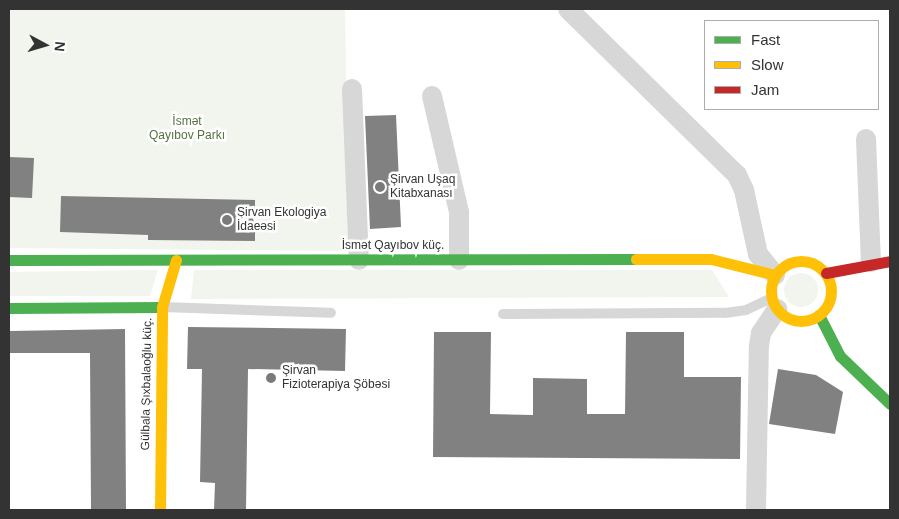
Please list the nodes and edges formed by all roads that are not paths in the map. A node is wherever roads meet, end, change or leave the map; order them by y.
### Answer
1 (568, 9) edge
2 (352, 89) dead end
3 (432, 96) dead end
4 (866, 139) dead end
5 (9, 260) edge
6 (176, 260) junction
7 (359, 260) junction
8 (459, 260) junction
9 (881, 262) edge
10 (826, 273) junction
11 (776, 275) junction
12 (774, 303) junction
13 (162, 307) junction
14 (9, 308) edge
15 (331, 313) dead end
16 (503, 314) dead end
17 (819, 315) junction
18 (890, 404) edge
19 (160, 510) edge
20 (756, 510) edge

1 - 11 street
2 - 7 street
3 - 8 street
4 - 9 street
5 - 6 street, İsmət Qayıbov küç.
6 - 7 street, İsmət Qayıbov küç.
6 - 13 street, Gülbala Şıxbalaoğlu küç.
7 - 8 street, İsmət Qayıbov küç.
8 - 11 street, İsmət Qayıbov küç.
9 - 10 street
10 - 11 street
10 - 17 street
11 - 12 street
12 - 16 lane
12 - 17 street
12 - 20 street
13 - 14 street
13 - 15 lane
13 - 19 street, Gülbala Şıxbalaoğlu küç.
17 - 18 street

